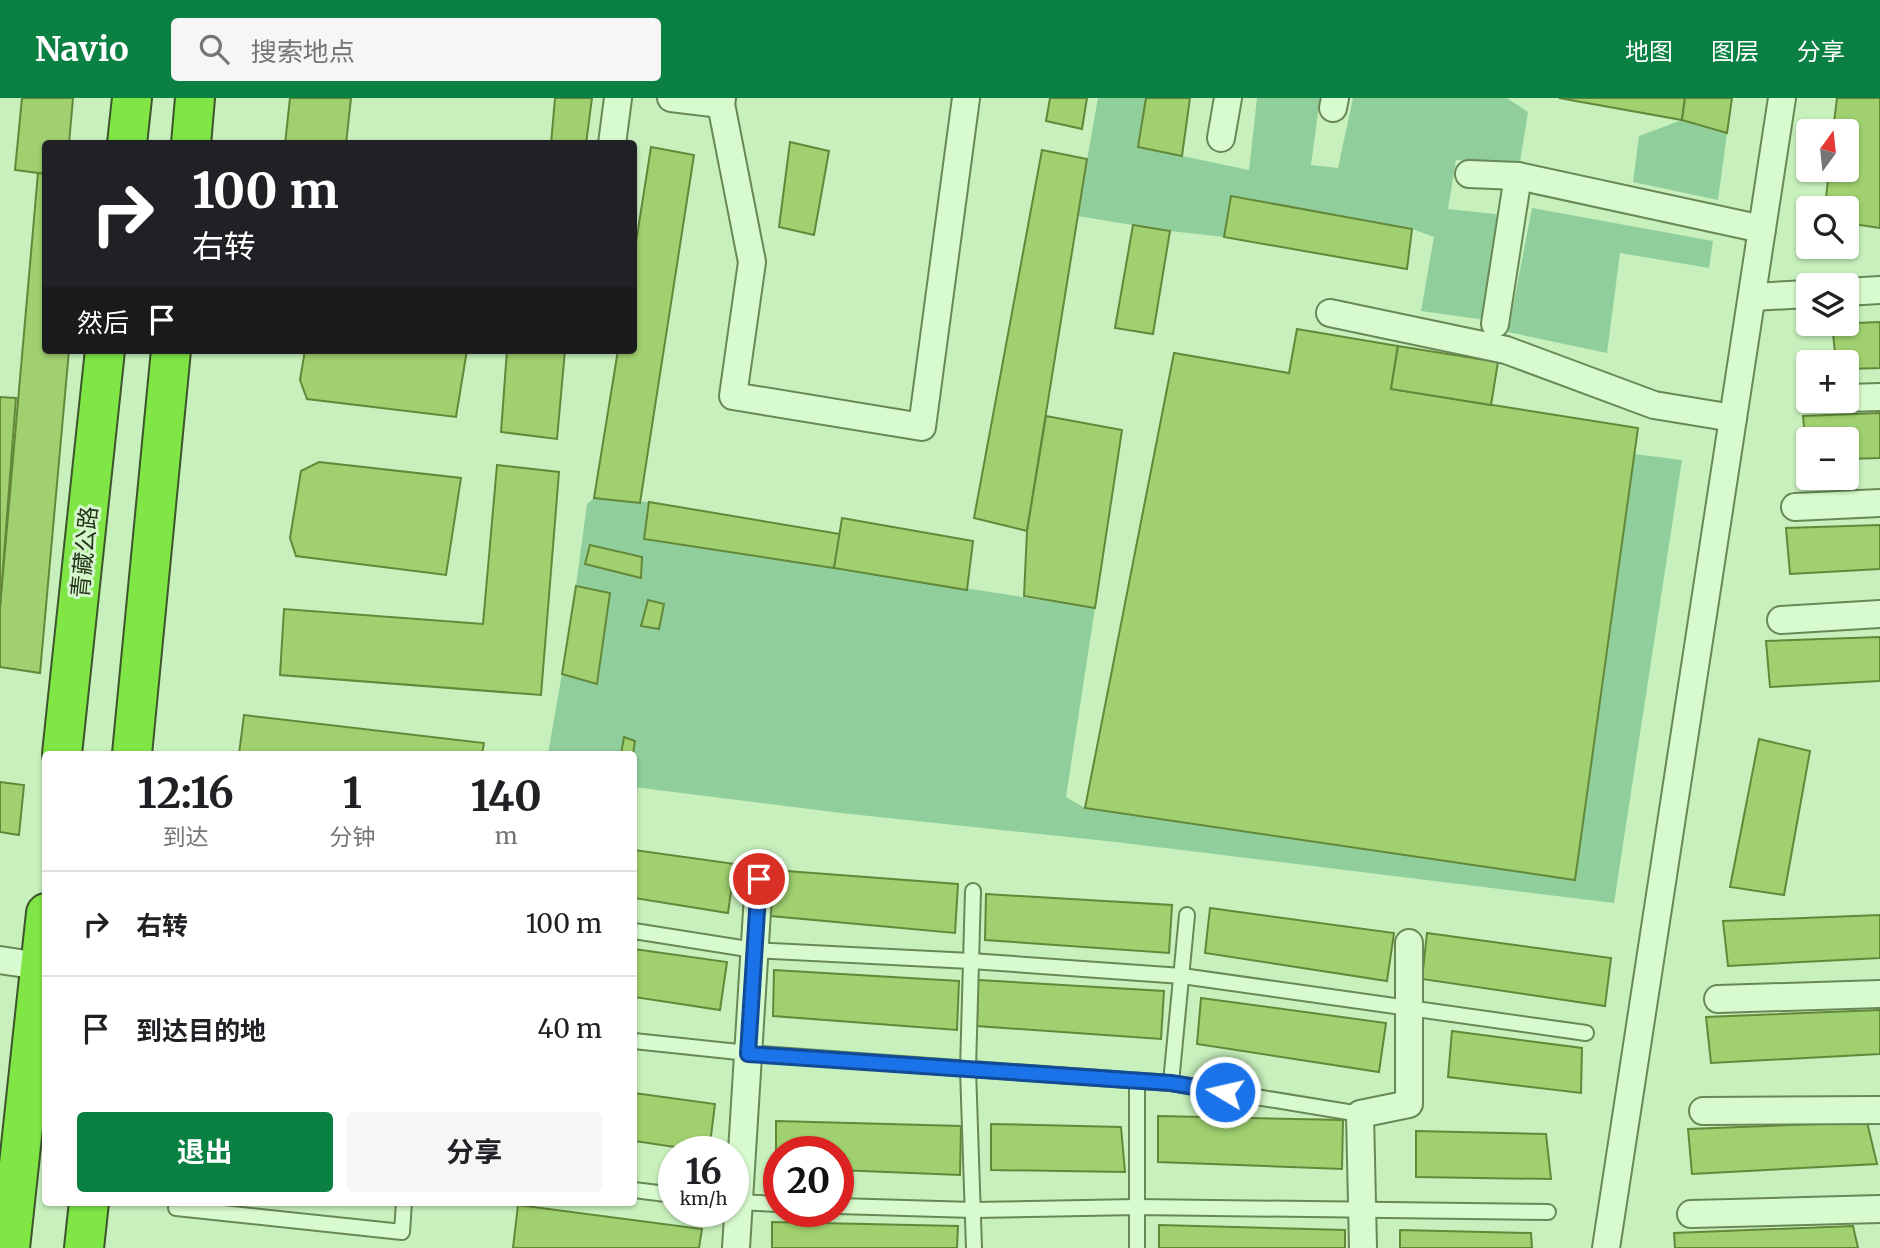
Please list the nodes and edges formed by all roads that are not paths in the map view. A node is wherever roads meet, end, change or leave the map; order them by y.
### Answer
1 (132, 98) edge
2 (195, 98) edge
3 (618, 98) edge
4 (670, 98) edge
5 (966, 98) edge
6 (1228, 98) edge
7 (1783, 98) edge
8 (721, 101) edge
9 (1221, 138) dead end
10 (127, 140) edge
11 (191, 140) edge
12 (613, 140) edge
13 (1469, 174) dead end
14 (1518, 176) junction
15 (1762, 229) junction
16 (1880, 290) edge
17 (1859, 291) edge
18 (1796, 295) edge
19 (1752, 297) junction
20 (1330, 313) dead end
21 (1495, 324) dead end
22 (105, 354) edge
23 (171, 354) edge
24 (1880, 397) edge
25 (1859, 398) edge
26 (1733, 418) junction
27 (1880, 503) edge
28 (1795, 507) dead end
29 (1880, 614) edge
30 (1781, 620) dead end
31 (62, 751) edge
32 (132, 751) edge
33 (759, 879) dead end
34 (973, 891) dead end
35 (1187, 915) dead end
36 (637, 931) edge
37 (1409, 943) dead end
38 (42, 948) edge
39 (754, 950) junction
40 (0, 960) edge
41 (971, 961) junction
42 (40, 965) junction
43 (1182, 976) junction
44 (1880, 993) edge
45 (1718, 999) dead end
46 (1409, 1007) junction
47 (1587, 1033) dead end
48 (637, 1041) edge
49 (748, 1054) junction
50 (968, 1069) junction
51 (1137, 1081) junction
52 (1171, 1083) junction
53 (1880, 1110) edge
54 (1703, 1111) dead end
55 (1360, 1114) junction
56 (741, 1136) edge
57 (637, 1190) edge
58 (658, 1193) edge
59 (89, 1206) edge
60 (404, 1206) edge
61 (854, 1206) edge
62 (1137, 1207) junction
63 (176, 1208) dead end
64 (1880, 1209) edge
65 (973, 1210) junction
66 (1362, 1210) junction
67 (1548, 1212) dead end
68 (1691, 1214) dead end
69 (736, 1227) edge
70 (0, 1247) edge
71 (9, 1248) edge
72 (84, 1248) edge
73 (736, 1248) edge
74 (974, 1248) edge
75 (1137, 1248) edge
76 (1363, 1248) edge
77 (1606, 1248) edge

1 - 10 highway
2 - 11 highway
3 - 12 street
4 - 8 street
5 - 8 street
6 - 9 street
7 - 15 street
13 - 14 street
14 - 15 street
14 - 21 street
15 - 19 street
16 - 17 street
18 - 19 street
19 - 26 street
20 - 26 street
22 - 31 highway, 青藏公路
23 - 32 highway
24 - 25 street
26 - 77 street
27 - 28 street
29 - 30 street
33 - 39 street
34 - 41 lane
35 - 43 lane
36 - 39 lane
37 - 46 street
38 - 42 highway
39 - 41 lane
39 - 49 street
40 - 42 street
41 - 43 lane
41 - 50 lane
42 - 71 highway
43 - 46 lane
43 - 52 lane
44 - 45 street
46 - 47 lane
46 - 55 street
48 - 49 lane
49 - 50 lane
49 - 56 street
50 - 51 lane
50 - 65 lane
51 - 52 lane
51 - 62 lane
52 - 55 lane
53 - 54 street
55 - 66 street
57 - 58 lane
59 - 72 highway
60 - 63 lane
61 - 65 lane
62 - 65 lane
62 - 66 lane
62 - 75 lane
64 - 68 street
65 - 74 lane
66 - 67 lane
66 - 76 street
69 - 73 street
70 - 71 street

